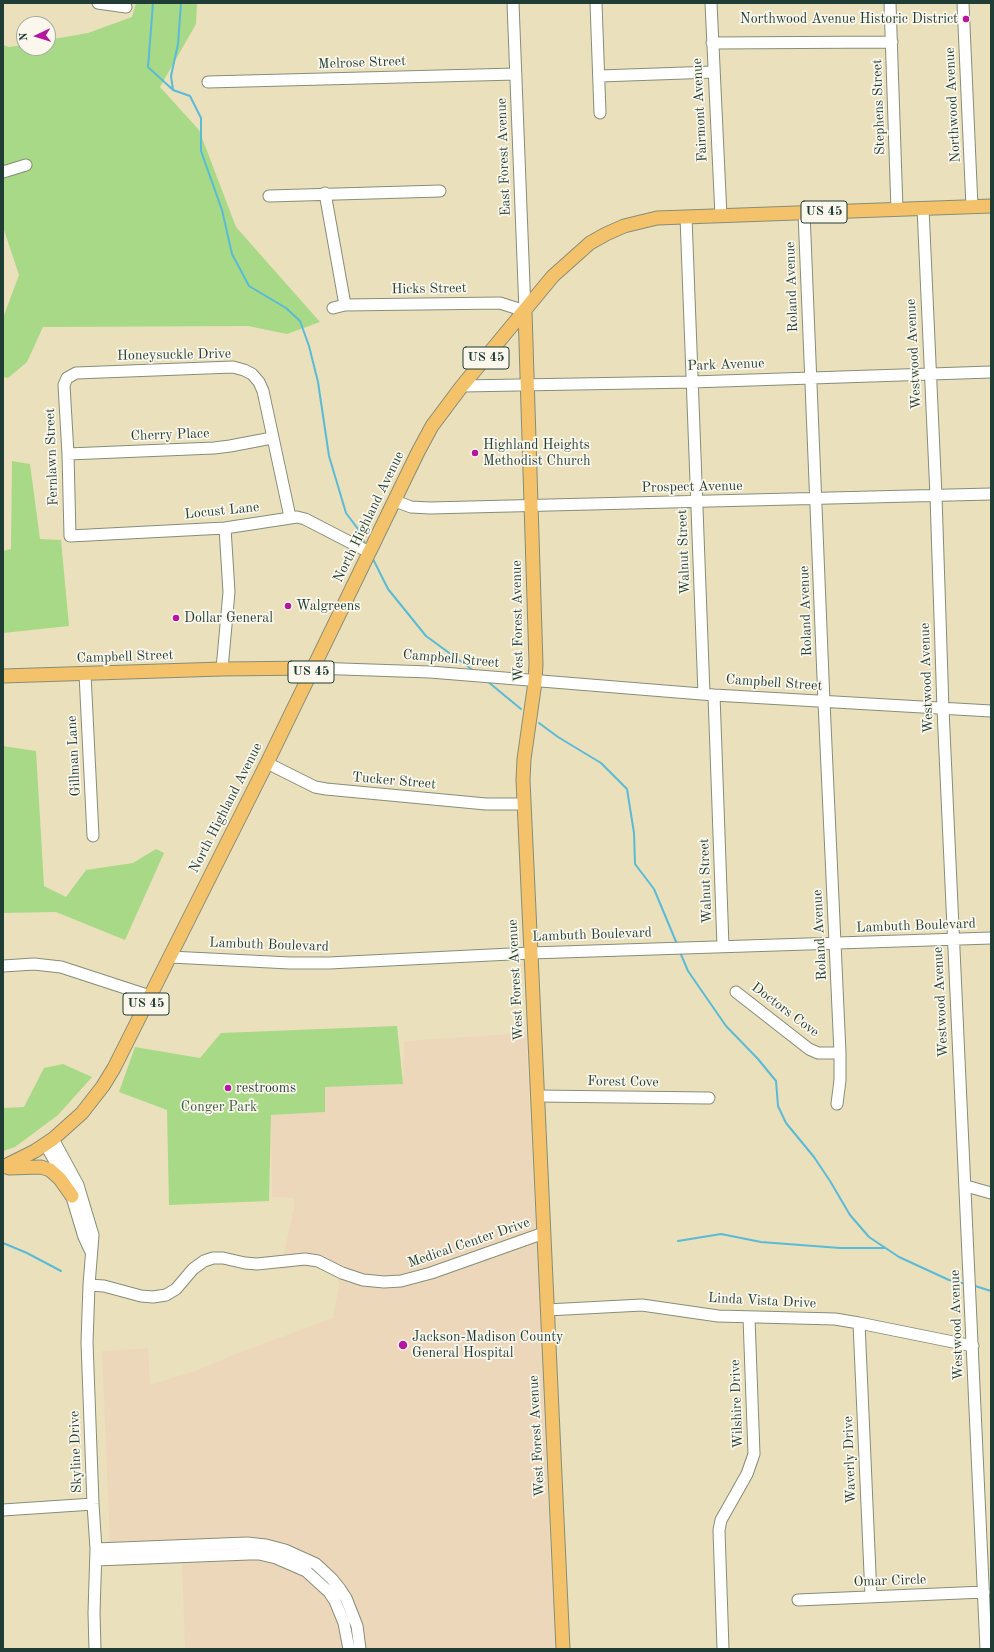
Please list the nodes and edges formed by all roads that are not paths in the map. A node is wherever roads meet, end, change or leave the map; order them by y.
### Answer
1 (98, 3) edge
2 (513, 3) edge
3 (596, 3) edge
4 (711, 3) edge
5 (890, 3) edge
6 (963, 3) edge
7 (126, 7) dead end
8 (892, 42) junction
9 (712, 43) junction
10 (713, 72) junction
11 (516, 74) junction
12 (600, 76) junction
13 (208, 82) dead end
14 (600, 114) dead end
15 (26, 164) dead end
16 (3, 172) edge
17 (440, 191) dead end
18 (325, 193) junction
19 (269, 196) dead end
20 (991, 206) edge
21 (972, 207) junction
22 (923, 208) junction
23 (897, 210) junction
24 (804, 213) junction
25 (721, 216) junction
26 (686, 217) junction
27 (345, 306) junction
28 (333, 308) dead end
29 (525, 311) junction
30 (991, 372) edge
31 (930, 375) junction
32 (810, 377) junction
33 (68, 378) joint
34 (692, 382) junction
35 (528, 385) junction
36 (462, 386) junction
37 (272, 438) junction
38 (68, 454) junction
39 (991, 494) edge
40 (936, 496) junction
41 (816, 500) junction
42 (395, 501) junction
43 (697, 502) junction
44 (531, 506) junction
45 (290, 517) junction
46 (225, 528) junction
47 (70, 536) joint
48 (368, 555) junction
49 (313, 668) junction
50 (222, 669) junction
51 (85, 674) junction
52 (3, 676) edge
53 (536, 682) junction
54 (709, 695) junction
55 (824, 702) junction
56 (943, 709) junction
57 (991, 711) edge
58 (267, 763) junction
59 (524, 804) junction
60 (93, 836) dead end
61 (991, 938) edge
62 (953, 939) junction
63 (836, 944) junction
64 (723, 946) junction
65 (531, 953) junction
66 (170, 957) junction
67 (3, 966) edge
68 (736, 992) dead end
69 (150, 996) junction
70 (840, 1053) junction
71 (537, 1096) junction
72 (709, 1098) dead end
73 (836, 1104) dead end
74 (49, 1141) junction
75 (3, 1167) edge
76 (966, 1186) junction
77 (991, 1193) edge
78 (72, 1196) junction
79 (544, 1233) junction
80 (92, 1254) junction
81 (89, 1285) junction
82 (547, 1310) junction
83 (748, 1318) junction
84 (859, 1322) junction
85 (973, 1346) junction
86 (93, 1504) junction
87 (3, 1510) edge
88 (96, 1549) junction
89 (96, 1560) junction
90 (984, 1592) junction
91 (871, 1596) junction
92 (798, 1600) dead end
93 (95, 1649) edge
94 (349, 1649) edge
95 (360, 1649) edge
96 (562, 1649) edge
97 (723, 1649) edge
98 (986, 1649) edge

1 - 7 street
2 - 11 street, East Forest Avenue
3 - 12 street
4 - 9 street, Fairmont Avenue
5 - 8 street, Stephens Street
6 - 21 street, Northwood Avenue
8 - 9 street
8 - 23 street, Stephens Street
9 - 10 street, Fairmont Avenue
10 - 12 street
10 - 25 street, Fairmont Avenue
11 - 13 street, Melrose Street
11 - 29 street, East Forest Avenue
12 - 14 street
15 - 16 street
17 - 18 street
18 - 19 street
18 - 27 street
20 - 21 main road, North Highland Avenue / US 45
21 - 22 main road, North Highland Avenue / US 45
22 - 23 main road, North Highland Avenue / US 45
22 - 31 street, Westwood Avenue
23 - 24 main road, North Highland Avenue / US 45
24 - 25 main road, North Highland Avenue / US 45
24 - 32 street, Roland Avenue
25 - 26 main road, North Highland Avenue / US 45
26 - 29 main road, North Highland Avenue / US 45
26 - 34 street, Walnut Street
27 - 28 street, Hicks Street
27 - 29 street, Hicks Street
29 - 35 main road, West Forest Avenue
29 - 36 main road, North Highland Avenue / US 45
30 - 31 street, Park Avenue
31 - 32 street, Park Avenue
31 - 40 street, Westwood Avenue
32 - 34 street, Park Avenue
32 - 41 street, Roland Avenue
33 - 37 street, Honeysuckle Drive
33 - 38 street, Fernlawn Street
34 - 35 street, Park Avenue
34 - 43 street, Walnut Street
35 - 36 street, Park Avenue
35 - 44 main road, West Forest Avenue
36 - 42 main road, North Highland Avenue / US 45
37 - 38 street, Cherry Place
37 - 45 street, Honeysuckle Drive
38 - 47 street, Fernlawn Street
39 - 40 street, Prospect Avenue
40 - 41 street, Prospect Avenue
40 - 56 street, Westwood Avenue
41 - 43 street, Prospect Avenue
41 - 55 street, Roland Avenue
42 - 44 street, Prospect Avenue
42 - 48 main road, North Highland Avenue / US 45
43 - 44 street, Prospect Avenue
43 - 54 street, Walnut Street
44 - 53 main road, West Forest Avenue
45 - 46 street, Locust Lane
45 - 48 street, Locust Lane
46 - 47 street, Locust Lane
46 - 50 street
48 - 49 main road, North Highland Avenue / US 45
49 - 50 main road, Campbell Street
49 - 53 street, Campbell Street
49 - 58 main road, North Highland Avenue / US 45
50 - 51 main road, Campbell Street
51 - 52 main road, Campbell Street
51 - 60 street, Gillman Lane
53 - 54 street, Campbell Street
53 - 59 main road, West Forest Avenue
54 - 55 street, Campbell Street
54 - 64 street, Walnut Street
55 - 56 street, Campbell Street
55 - 63 street, Roland Avenue
56 - 57 street, Campbell Street
56 - 62 street, Westwood Avenue
58 - 59 street, Tucker Street
58 - 66 main road, North Highland Avenue / US 45
59 - 65 main road, West Forest Avenue
61 - 62 street, Lambuth Boulevard
62 - 63 street, Lambuth Boulevard
62 - 76 street, Westwood Avenue
63 - 64 street, Lambuth Boulevard
63 - 70 street, Roland Avenue
64 - 65 street, Lambuth Boulevard
65 - 66 street, Lambuth Boulevard
65 - 71 main road, West Forest Avenue
66 - 69 main road, North Highland Avenue / US 45
67 - 69 street
68 - 70 street, Doctors Cove
69 - 74 main road, North Highland Avenue / US 45
70 - 73 street, Roland Avenue
71 - 72 street, Forest Cove
71 - 79 main road, West Forest Avenue
74 - 75 main road, North Highland Avenue / US 45
74 - 78 street
74 - 80 street, Skyline Drive
75 - 78 main road
76 - 77 street
76 - 85 street, Westwood Avenue
78 - 80 street
79 - 81 street, Medical Center Drive
79 - 82 main road, West Forest Avenue
80 - 81 street, Skyline Drive
81 - 86 street, Skyline Drive
82 - 83 street, Linda Vista Drive
82 - 96 main road, West Forest Avenue
83 - 84 street, Linda Vista Drive
83 - 97 street, Wilshire Drive
84 - 85 street, Linda Vista Drive
84 - 91 street, Waverly Drive
85 - 90 street, Westwood Avenue
86 - 87 street
86 - 88 street, Skyline Drive
88 - 89 street, Skyline Drive
88 - 95 street
89 - 93 street, Skyline Drive
89 - 94 street
90 - 91 street, Omar Circle
90 - 98 street, Westwood Avenue
91 - 92 street, Omar Circle

